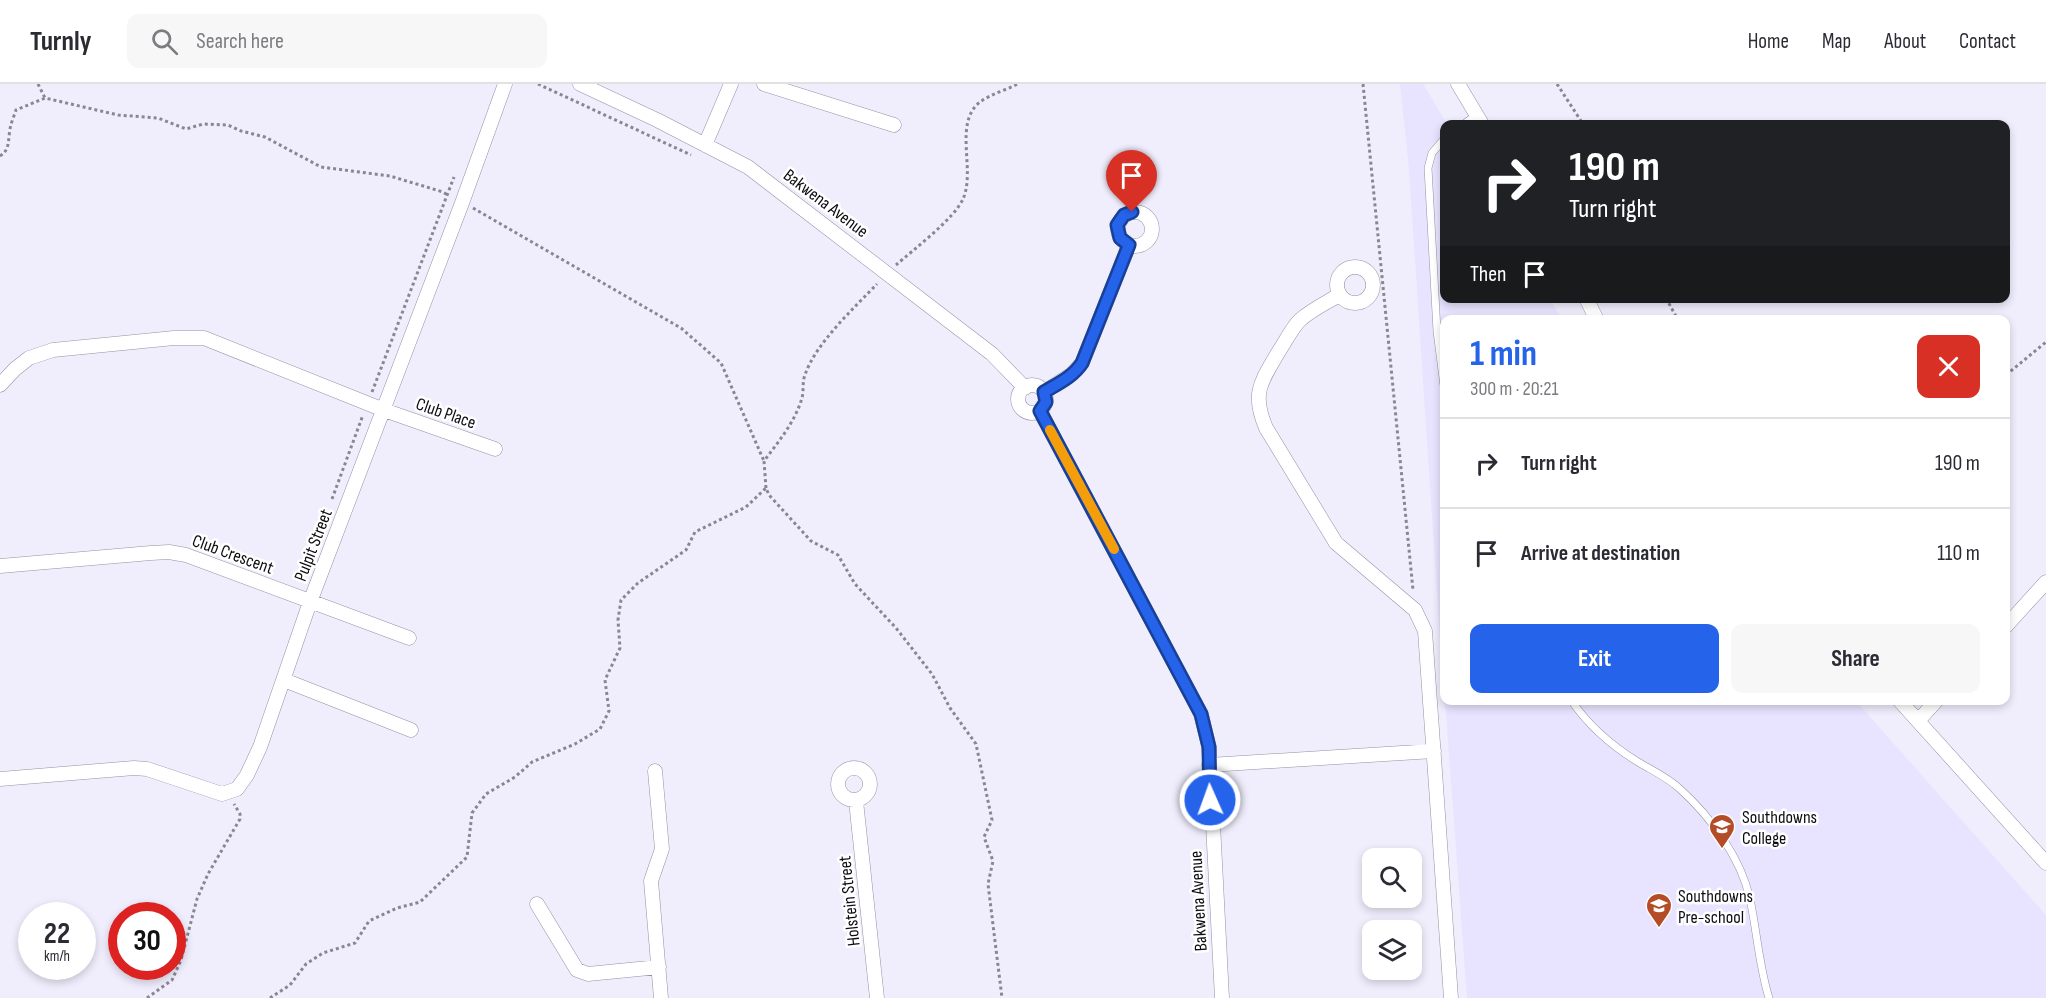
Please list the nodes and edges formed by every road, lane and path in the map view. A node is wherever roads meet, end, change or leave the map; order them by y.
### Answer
1 (38, 84) edge
2 (505, 84) edge
3 (538, 84) edge
4 (580, 84) edge
5 (731, 84) edge
6 (764, 84) edge
7 (1363, 84) edge
8 (1458, 84) edge
9 (1557, 84) edge
10 (45, 98) junction
11 (1479, 120) edge
12 (1580, 120) edge
13 (894, 125) dead end
14 (1440, 144) edge
15 (705, 145) junction
16 (0, 156) edge
17 (694, 157) dead end
18 (462, 203) junction
19 (1129, 245) dead end
20 (869, 279) dead end
21 (876, 285) dead end
22 (1339, 295) dead end
23 (2046, 342) edge
24 (1440, 355) edge
25 (2010, 372) edge
26 (0, 385) edge
27 (1025, 388) junction
28 (1044, 392) junction
29 (384, 410) junction
30 (1040, 411) junction
31 (495, 449) dead end
32 (764, 461) dead end
33 (0, 566) edge
34 (2046, 582) edge
35 (310, 602) junction
36 (1415, 610) junction
37 (2010, 622) edge
38 (409, 638) dead end
39 (284, 680) junction
40 (1575, 705) edge
41 (1904, 705) edge
42 (1932, 705) edge
43 (1918, 721) junction
44 (411, 730) dead end
45 (1434, 751) junction
46 (1209, 765) junction
47 (655, 771) dead end
48 (0, 779) edge
49 (227, 793) junction
50 (856, 801) dead end
51 (2046, 863) edge
52 (537, 904) dead end
53 (659, 967) junction
54 (147, 998) edge
55 (270, 998) edge
56 (661, 998) edge
57 (877, 998) edge
58 (1002, 998) edge
59 (1222, 998) edge
60 (1451, 998) edge
61 (1769, 998) edge

1 - 10 path
2 - 18 street, Pulpit Street
3 - 17 path
4 - 15 street, Bakwena Avenue
5 - 15 street
6 - 13 street
7 - 36 path
8 - 11 street
9 - 12 path
10 - 16 path
10 - 18 path
14 - 24 lane
15 - 27 street, Bakwena Avenue
18 - 29 street, Pulpit Street
18 - 32 path
19 - 28 street
20 - 21 path
22 - 36 street
23 - 25 path
26 - 29 street
27 - 28 street
27 - 30 street
28 - 30 street
29 - 31 street, Club Place
29 - 35 street, Pulpit Street
30 - 46 street, Bakwena Avenue
33 - 35 street, Club Crescent
34 - 37 street
35 - 38 street, Club Crescent
35 - 39 street, Pulpit Street
36 - 45 street
39 - 44 street
39 - 49 street, Pulpit Street
40 - 61 lane
41 - 43 street
42 - 43 street
43 - 51 street
45 - 46 street
45 - 60 street
46 - 59 street, Bakwena Avenue
47 - 53 street
48 - 49 street
49 - 54 path
50 - 57 street, Holstein Street
52 - 53 street
53 - 56 street
55 - 58 path

